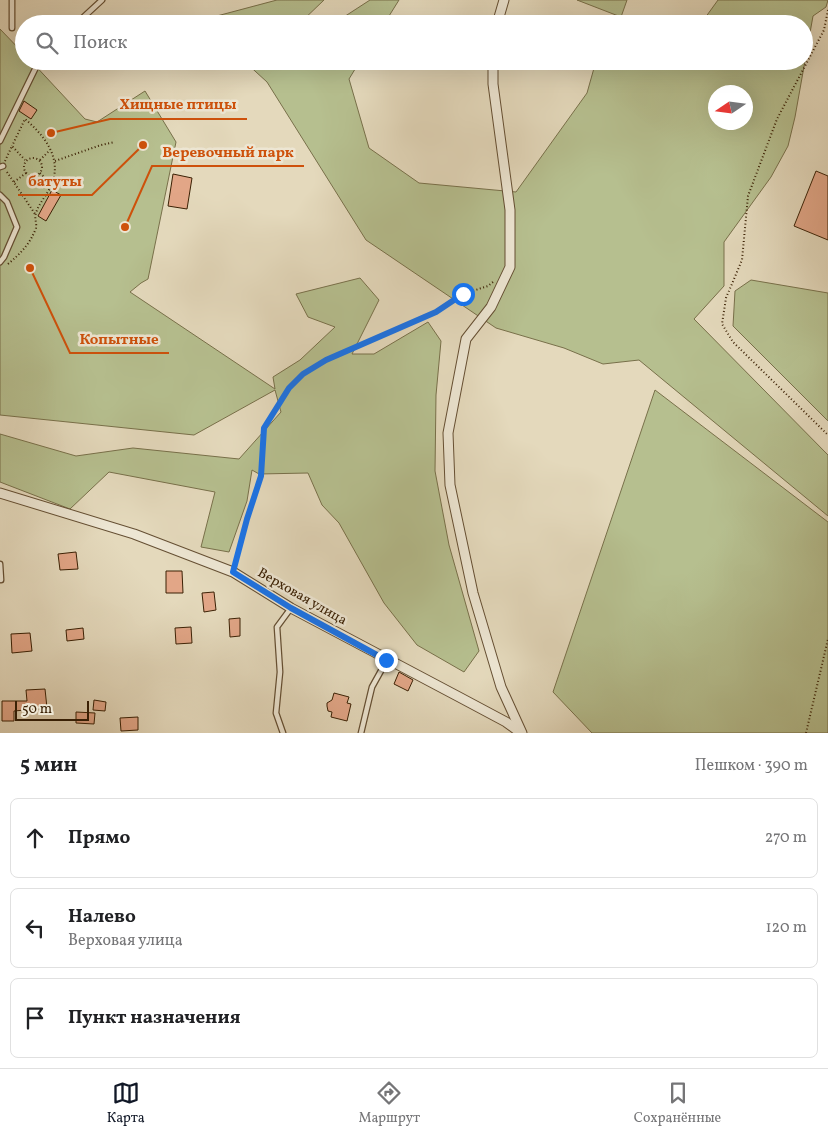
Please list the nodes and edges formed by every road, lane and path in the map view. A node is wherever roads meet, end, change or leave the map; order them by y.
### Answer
1 (12, 0) edge
2 (102, 0) edge
3 (504, 0) edge
4 (828, 10) edge
5 (86, 15) edge
6 (500, 15) edge
7 (12, 28) dead end
8 (813, 51) edge
9 (35, 70) edge
10 (493, 70) edge
11 (803, 70) edge
12 (0, 141) edge
13 (115, 142) dead end
14 (12, 146) junction
15 (50, 150) junction
16 (26, 160) junction
17 (40, 160) junction
18 (55, 161) junction
19 (1, 167) edge
20 (26, 173) junction
21 (40, 174) junction
22 (14, 182) junction
23 (51, 185) junction
24 (0, 195) edge
25 (35, 214) junction
26 (0, 262) edge
27 (6, 266) dead end
28 (495, 280) dead end
29 (828, 435) edge
30 (0, 493) edge
31 (0, 564) edge
32 (233, 572) junction
33 (1, 580) dead end
34 (291, 608) junction
35 (828, 638) edge
36 (386, 660) junction
37 (283, 733) edge
38 (361, 733) edge
39 (521, 733) edge
40 (806, 733) edge

1 - 7 lane
2 - 5 lane
3 - 6 street
4 - 8 path
9 - 12 lane
10 - 39 street
11 - 29 path
13 - 18 path
14 - 15 path
14 - 16 path
14 - 19 path
15 - 17 path
15 - 18 path
16 - 17 path
16 - 20 path
17 - 21 path
18 - 23 path
19 - 22 path
20 - 21 path
20 - 22 path
21 - 23 path
22 - 25 path
23 - 25 path
24 - 26 lane
25 - 27 path
28 - 32 path
30 - 32 street, Верховая улица
31 - 33 lane
32 - 34 street, Верховая улица
34 - 36 street, Верховая улица
34 - 37 lane
35 - 40 path
36 - 38 lane
36 - 39 street, Верховая улица

